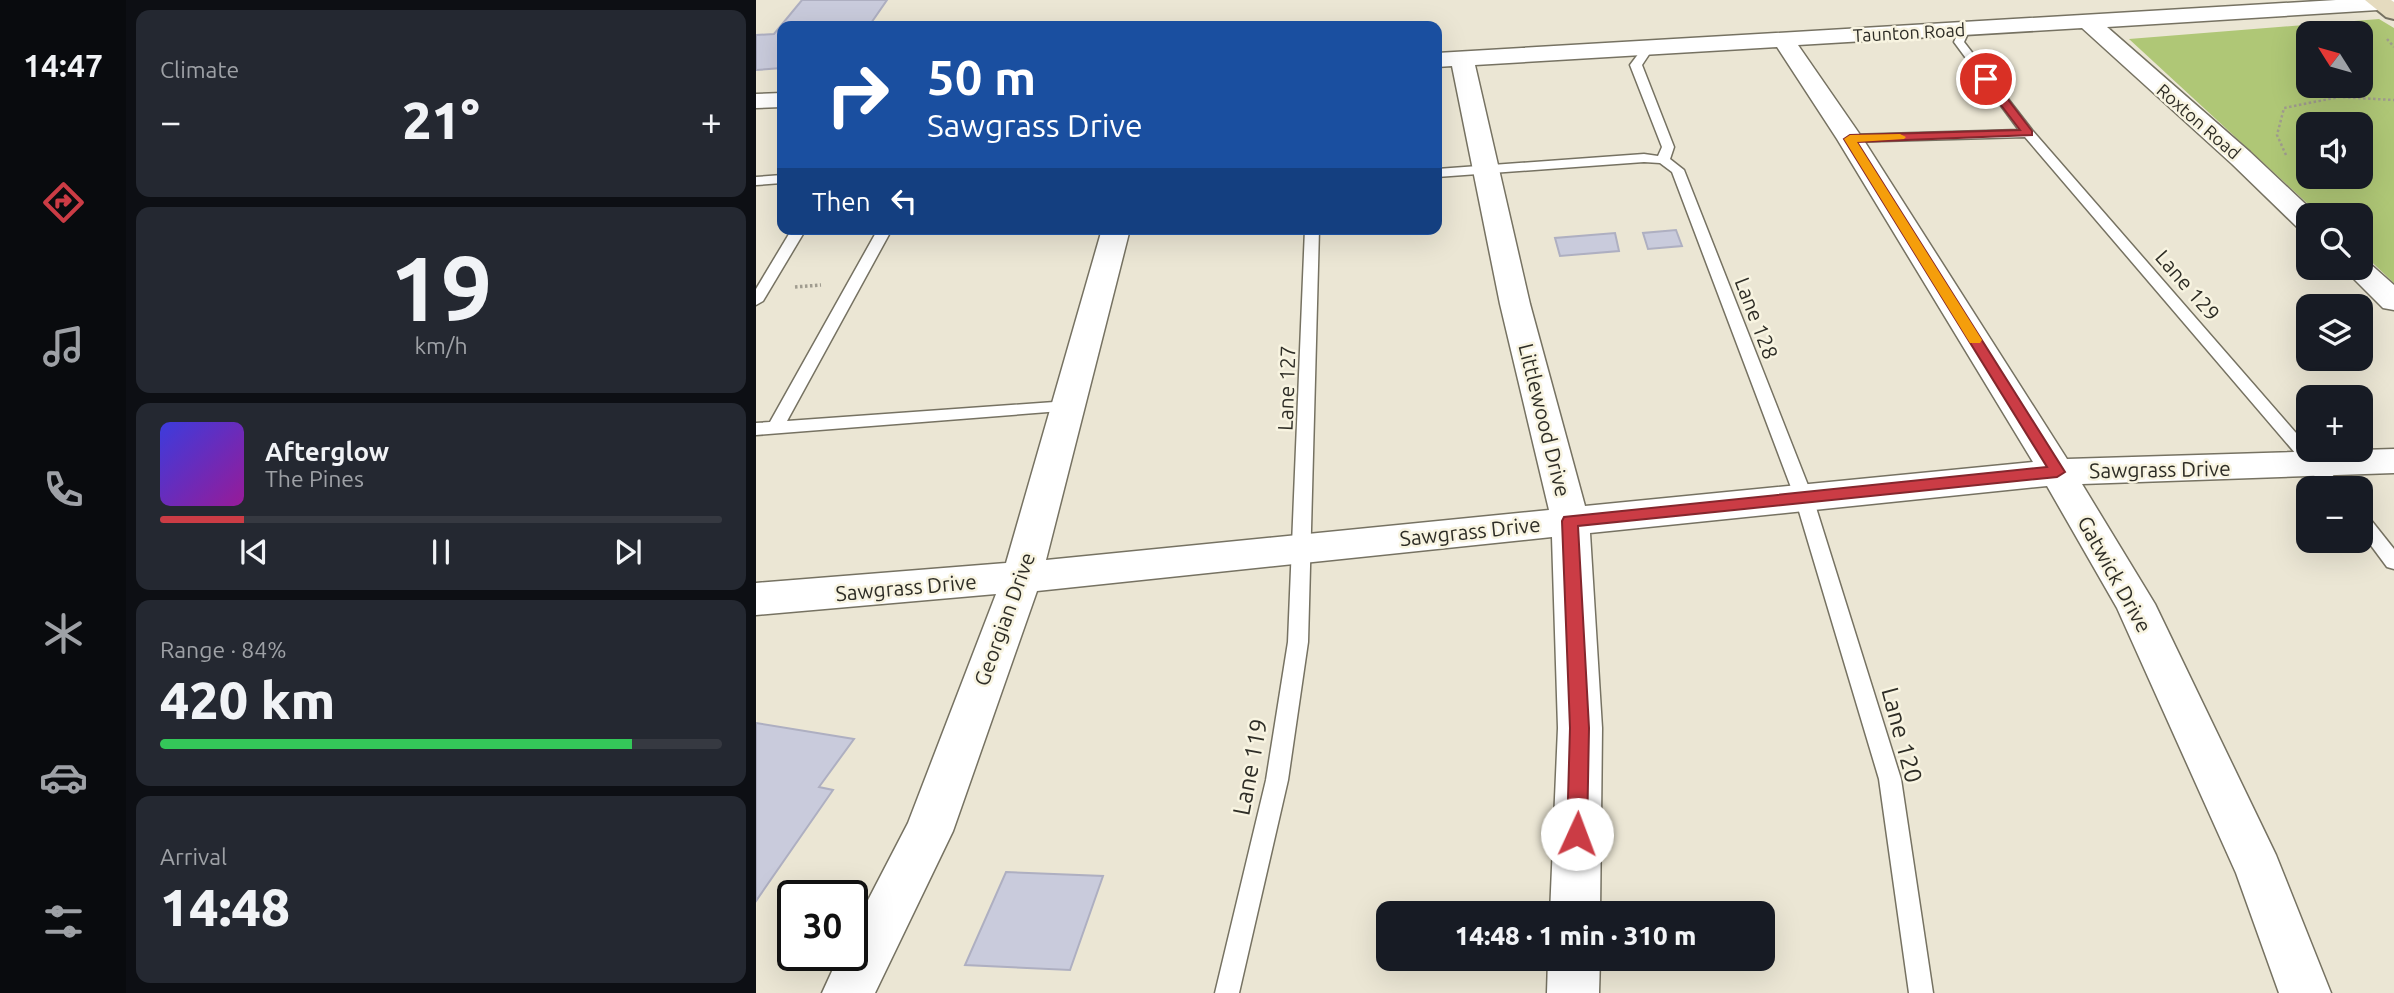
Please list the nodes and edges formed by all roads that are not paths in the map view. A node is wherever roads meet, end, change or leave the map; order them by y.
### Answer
1 (2386, 5) edge
2 (2087, 21) junction
3 (1965, 29) junction
4 (1783, 40) junction
5 (1649, 47) junction
6 (1450, 59) edge
7 (777, 100) edge
8 (756, 101) edge
9 (2028, 133) junction
10 (1850, 139) junction
11 (1663, 160) junction
12 (1484, 169) junction
13 (1442, 173) edge
14 (777, 179) edge
15 (756, 181) edge
16 (2296, 211) edge
17 (795, 235) edge
18 (882, 235) edge
19 (1114, 235) edge
20 (1312, 235) edge
21 (2371, 280) edge
22 (759, 295) edge
23 (2394, 301) edge
24 (1068, 406) junction
25 (776, 427) junction
26 (756, 429) edge
27 (2394, 461) edge
28 (2057, 472) junction
29 (2296, 476) edge
30 (2325, 476) edge
31 (2330, 476) edge
32 (1804, 498) junction
33 (1570, 521) junction
34 (2373, 535) edge
35 (1302, 548) junction
36 (2394, 562) edge
37 (1022, 577) junction
38 (756, 599) edge
39 (1575, 901) edge
40 (1574, 971) edge
41 (848, 993) edge
42 (1227, 993) edge
43 (1573, 993) edge
44 (1921, 993) edge
45 (2305, 993) edge

1 - 2 street, Taunton Road
2 - 3 street, Taunton Road
2 - 16 street, Roxton Road
3 - 4 street, Taunton Road
3 - 9 lane, Lane 129
4 - 5 street, Taunton Road
4 - 10 street, Gatwick Drive
5 - 6 street, Taunton Road
5 - 11 lane
6 - 12 street, Littlewood Drive
7 - 8 street
9 - 10 lane
9 - 30 lane, Lane 129
10 - 28 street, Gatwick Drive
11 - 12 lane
11 - 32 lane, Lane 128
12 - 13 lane
12 - 33 street, Littlewood Drive
14 - 15 lane
17 - 22 lane
18 - 25 lane
19 - 24 street, Georgian Drive
20 - 35 lane, Lane 127
21 - 23 street
24 - 25 lane
24 - 37 street, Georgian Drive
25 - 26 lane
27 - 31 street, Sawgrass Drive
28 - 29 street, Sawgrass Drive
28 - 32 street, Sawgrass Drive
28 - 45 street, Gatwick Drive
32 - 33 street, Sawgrass Drive
32 - 44 lane, Lane 120
33 - 35 street, Sawgrass Drive
33 - 39 street, Littlewood Drive
34 - 36 lane
35 - 37 street, Sawgrass Drive
35 - 42 lane, Lane 119
37 - 38 street, Sawgrass Drive
37 - 41 street, Georgian Drive
40 - 43 street

